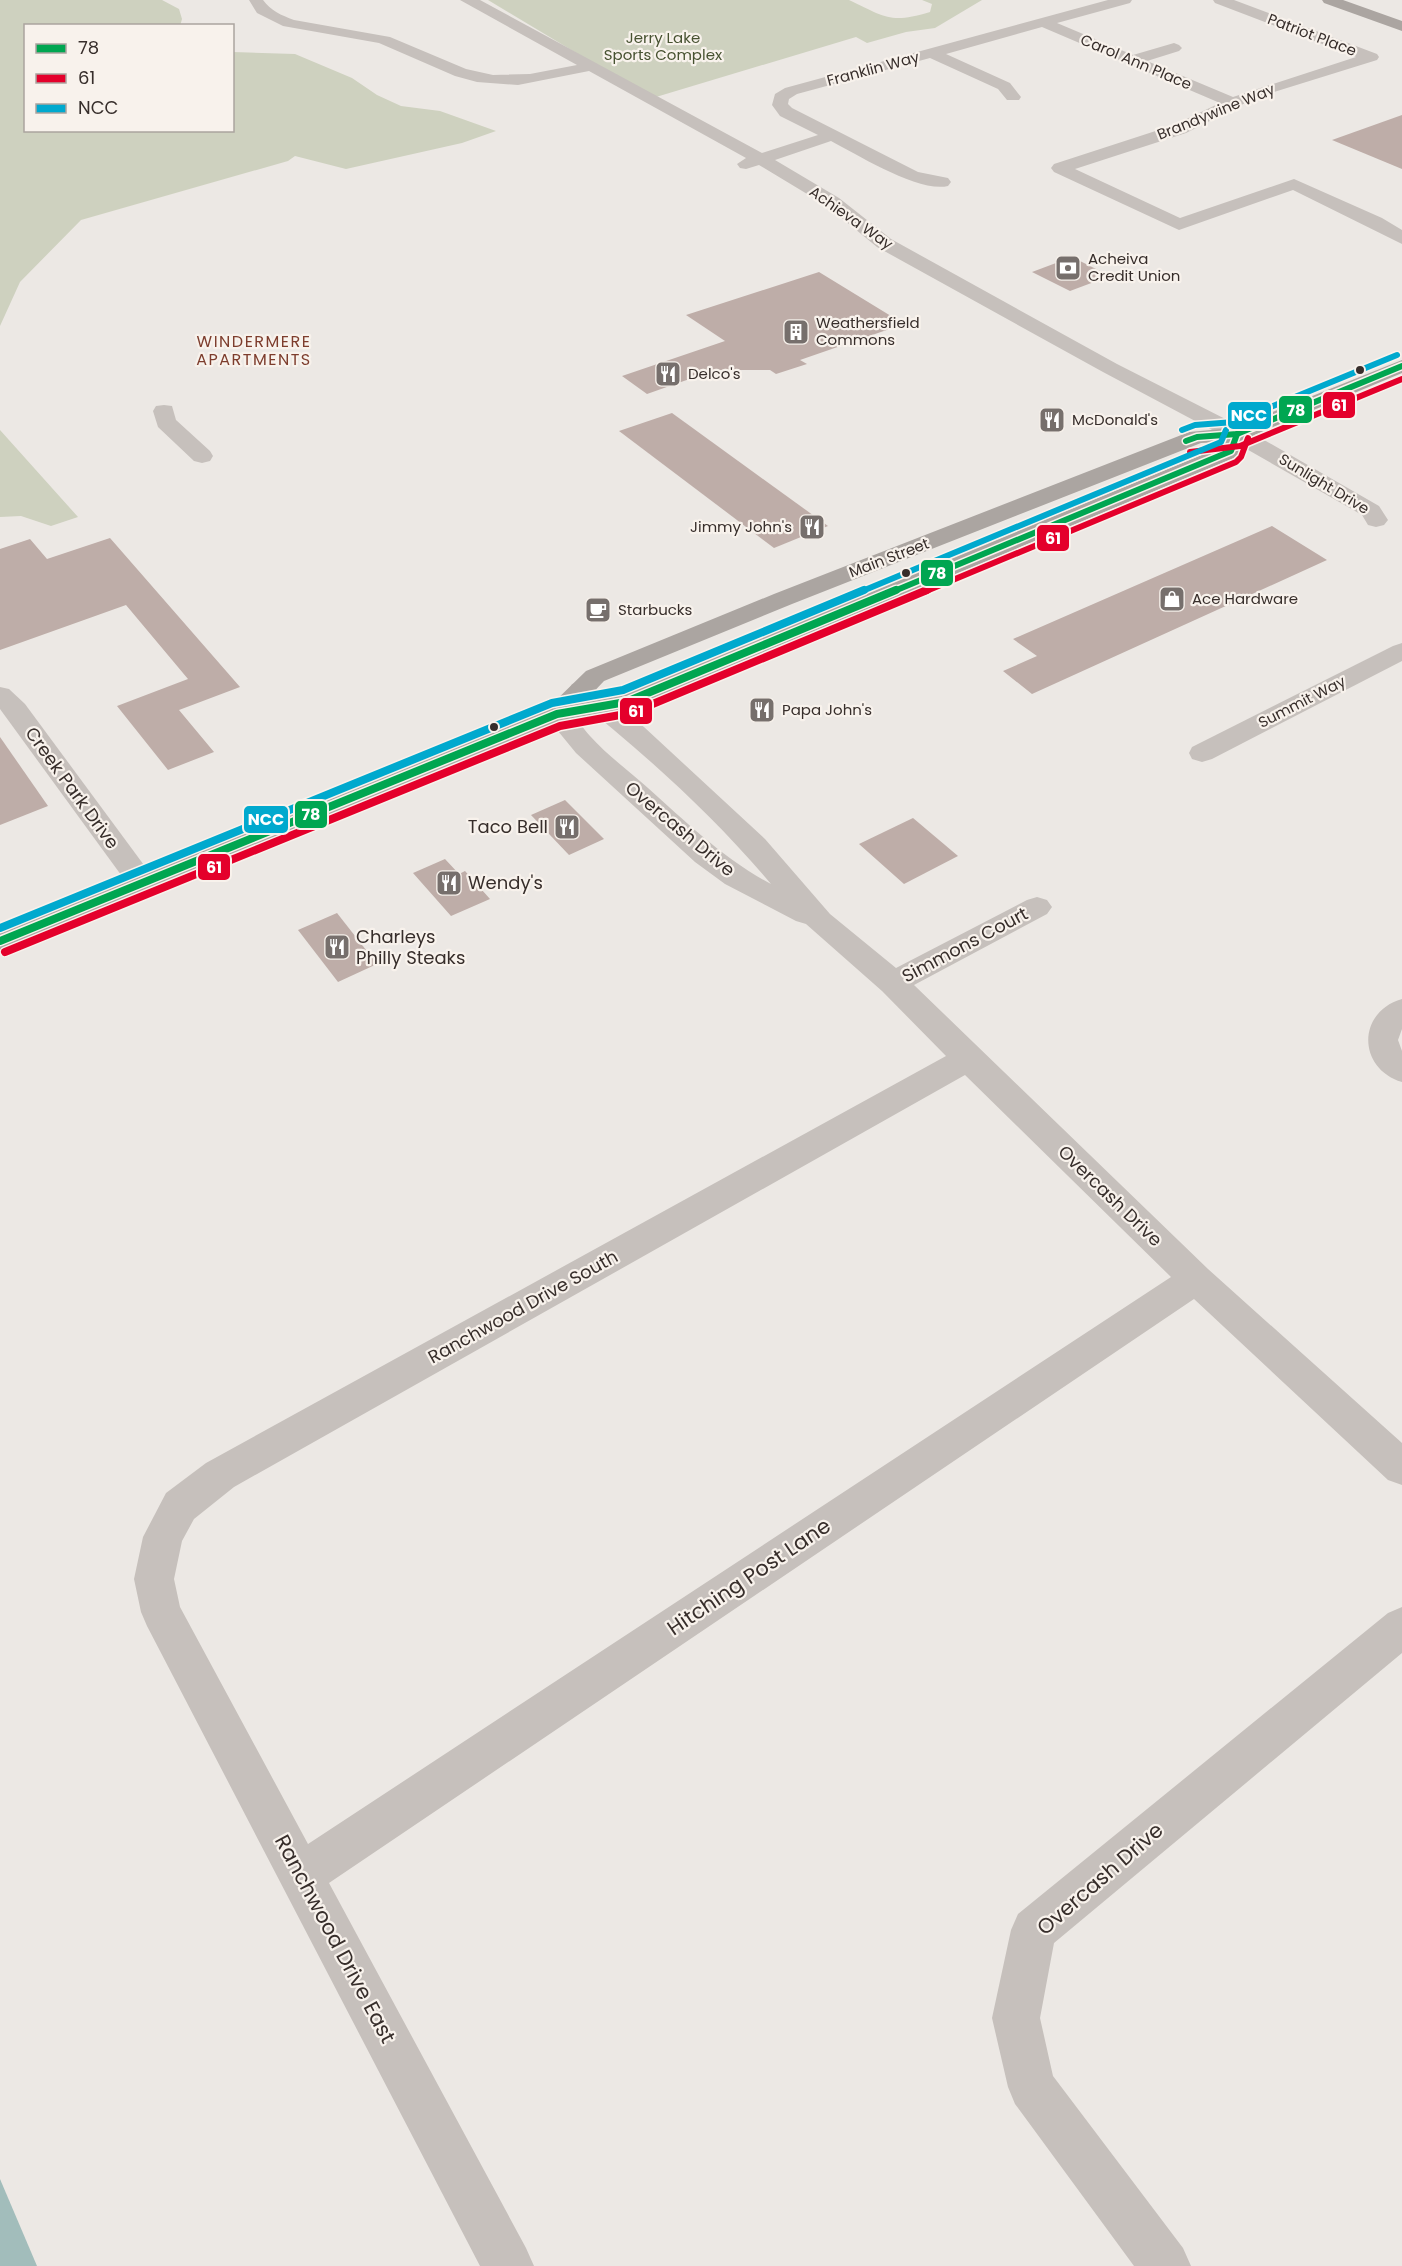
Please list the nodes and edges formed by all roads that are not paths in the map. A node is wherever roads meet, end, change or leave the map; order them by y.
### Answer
1 (256, 0) edge
2 (466, 0) edge
3 (1125, 0) edge
4 (1220, 0) edge
5 (1329, 0) edge
6 (1355, 0) edge
7 (334, 16) dead end
8 (1402, 16) edge
9 (360, 19) dead end
10 (1042, 22) junction
11 (1402, 26) edge
12 (319, 29) junction
13 (338, 32) junction
14 (1174, 48) dead end
15 (932, 53) junction
16 (1371, 57) joint
17 (1132, 60) junction
18 (583, 68) junction
19 (1013, 97) dead end
20 (1231, 102) junction
21 (833, 135) junction
22 (752, 161) junction
23 (942, 182) dead end
24 (1402, 238) edge
25 (963, 307) dead end
26 (1402, 366) edge
27 (1086, 377) dead end
28 (1137, 405) dead end
29 (164, 411) dead end
30 (1167, 422) dead end
31 (1197, 437) junction
32 (1234, 442) junction
33 (202, 456) dead end
34 (1386, 525) dead end
35 (886, 559) junction
36 (822, 621) junction
37 (1402, 651) edge
38 (0, 695) edge
39 (591, 698) junction
40 (557, 714) junction
41 (1202, 753) dead end
42 (142, 883) junction
43 (1036, 907) dead end
44 (820, 921) junction
45 (0, 941) edge
46 (893, 982) junction
47 (1402, 1010) edge
48 (968, 1059) junction
49 (1393, 1059) edge
50 (1196, 1279) junction
51 (1402, 1468) edge
52 (161, 1612) joint
53 (1402, 1627) edge
54 (302, 1875) junction
55 (508, 2266) edge
56 (1165, 2266) edge

1 - 12 street
2 - 18 street, Achieva Way
3 - 10 street, Franklin Way
4 - 16 street, Patriot Place
5 - 11 main road
6 - 8 main road
7 - 12 street
9 - 13 street
10 - 15 street, Franklin Way
10 - 17 street, Carol Ann Place
12 - 13 street
13 - 18 street
14 - 17 street
15 - 19 street
15 - 21 street, Franklin Way
16 - 20 street, Brandywine Way
17 - 20 street, Carol Ann Place
18 - 22 street, Achieva Way
20 - 24 street, Brandywine Way
21 - 22 street
21 - 23 street
22 - 25 street, Achieva Way
22 - 32 street, Achieva Way
26 - 32 main road, Main Street
27 - 28 street
29 - 33 street
30 - 31 street
31 - 32 main road, Main Street
31 - 35 main road, Main Street
32 - 34 street, Sunlight Drive
32 - 36 main road, Main Street
35 - 36 main road
35 - 39 main road, Main Street
36 - 39 main road, Main Street
37 - 41 street, Summit Way
38 - 42 street, Creek Park Drive
39 - 40 main road, Main Street
39 - 44 street, Overcash Drive
40 - 42 main road, Main Street
40 - 44 street, Overcash Drive
42 - 45 main road, Main Street
43 - 46 street, Simmons Court
44 - 46 street, Overcash Drive
46 - 48 street, Overcash Drive
47 - 49 street
48 - 50 street, Overcash Drive
48 - 52 street, Ranchwood Drive South
50 - 51 street, Overcash Drive
50 - 54 street, Hitching Post Lane
52 - 54 street, Ranchwood Drive East
53 - 56 street, Overcash Drive
54 - 55 street, Ranchwood Drive East

